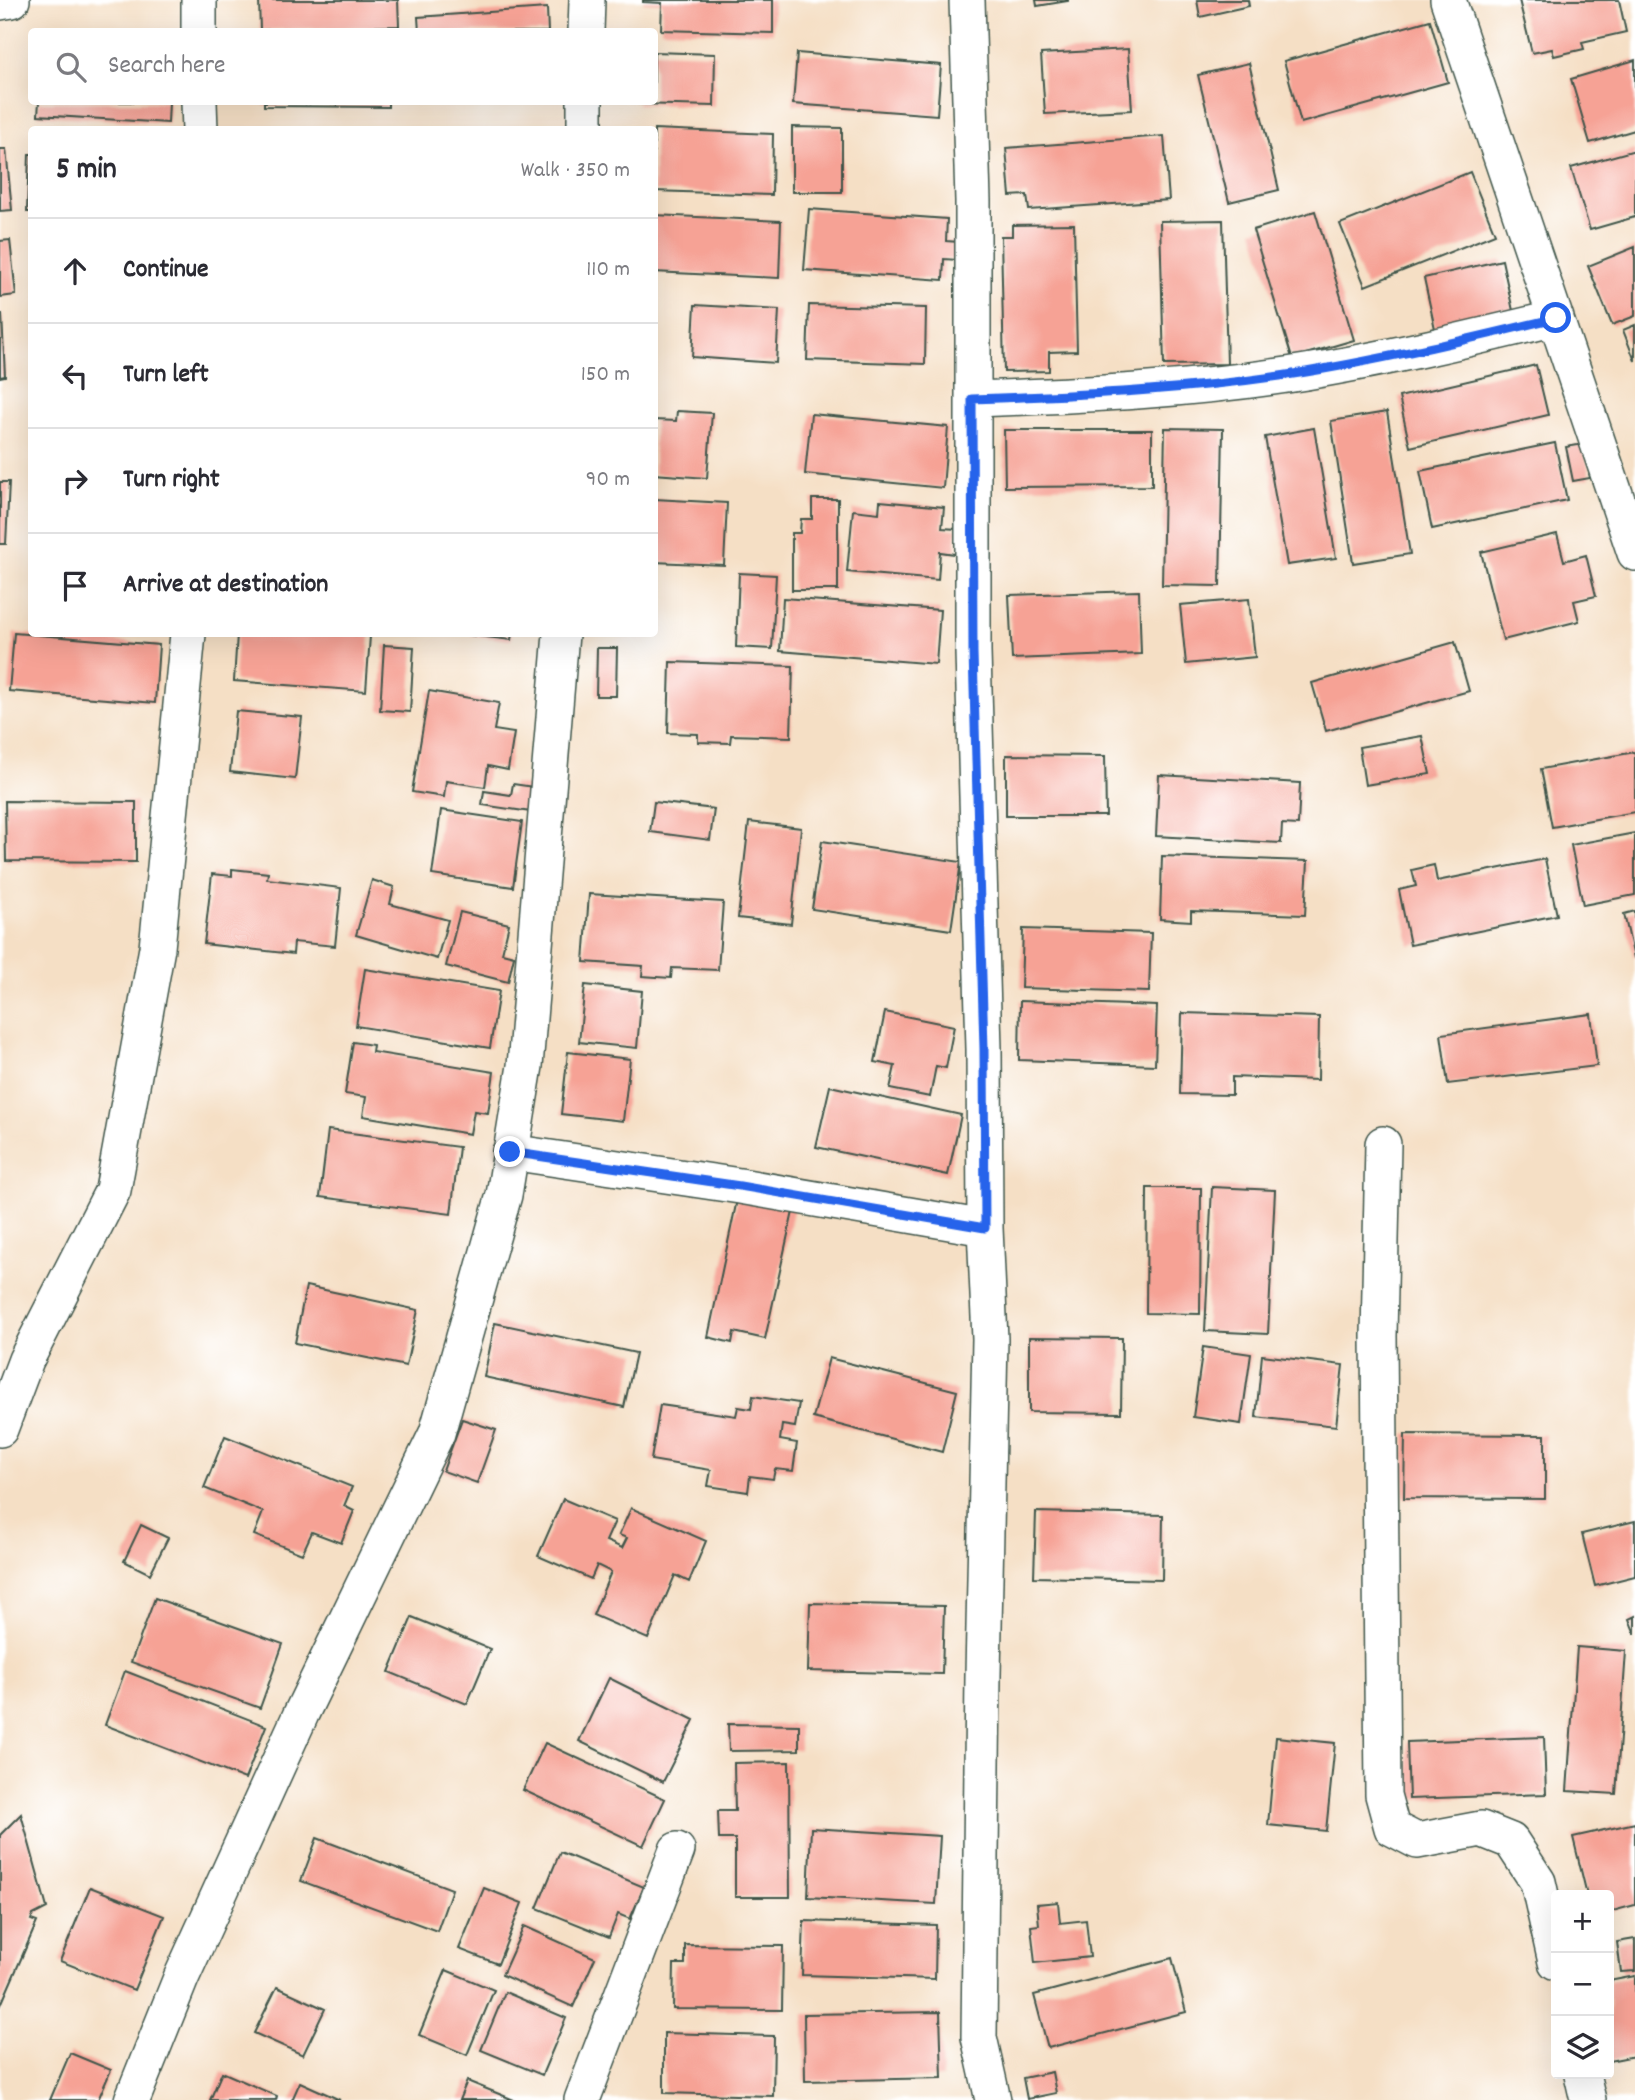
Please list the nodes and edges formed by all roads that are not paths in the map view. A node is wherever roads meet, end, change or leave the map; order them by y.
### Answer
1 (12, 0) edge
2 (198, 0) edge
3 (587, 0) edge
4 (967, 0) edge
5 (1448, 0) edge
6 (0, 2) edge
7 (199, 28) edge
8 (586, 28) edge
9 (199, 105) edge
10 (585, 105) edge
11 (200, 126) edge
12 (585, 126) edge
13 (1556, 318) junction
14 (972, 399) junction
15 (1635, 552) edge
16 (188, 637) edge
17 (561, 637) edge
18 (1383, 1144) dead end
19 (510, 1152) junction
20 (985, 1228) junction
21 (0, 1429) edge
22 (677, 1850) dead end
23 (1554, 1953) edge
24 (1583, 2079) edge
25 (132, 2100) edge
26 (582, 2100) edge
27 (993, 2100) edge
28 (1588, 2100) edge

1 - 6 street
2 - 7 street
3 - 8 street
4 - 14 street
5 - 13 street
9 - 11 street
10 - 12 street
13 - 14 street
13 - 15 street
14 - 20 street
16 - 21 street
17 - 19 street
18 - 23 street
19 - 20 street
19 - 25 street
20 - 27 street
22 - 26 street
24 - 28 street

